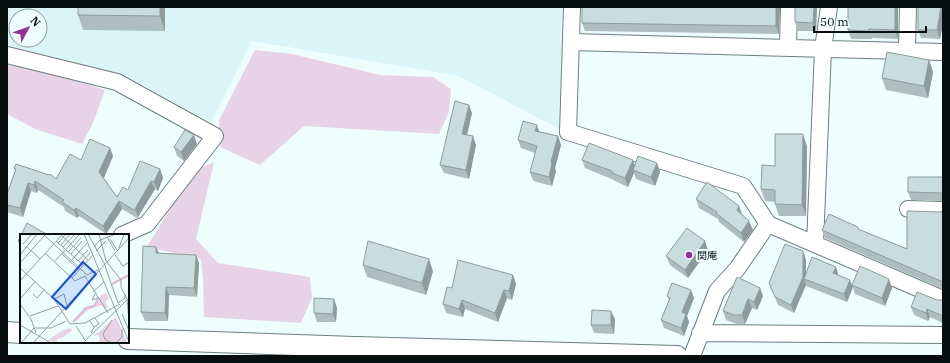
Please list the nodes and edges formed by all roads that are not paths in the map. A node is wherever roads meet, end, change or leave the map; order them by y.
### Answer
1 (572, 7) edge
2 (789, 7) edge
3 (829, 7) edge
4 (908, 7) edge
5 (571, 42) junction
6 (788, 47) junction
7 (823, 49) junction
8 (908, 51) junction
9 (943, 52) edge
10 (7, 55) edge
11 (908, 209) dead end
12 (943, 210) edge
13 (768, 224) junction
14 (124, 234) edge
15 (815, 244) junction
16 (943, 299) edge
17 (7, 332) edge
18 (20, 333) edge
19 (700, 333) junction
20 (943, 335) edge
21 (129, 339) edge
22 (677, 356) edge
23 (692, 356) edge

1 - 5 street
2 - 6 street
3 - 7 street
4 - 8 street
5 - 6 street
5 - 13 street
6 - 7 street
7 - 8 street
7 - 15 street
8 - 9 street
10 - 14 street
11 - 12 street
13 - 15 street
13 - 19 street
15 - 16 street
17 - 18 street
19 - 20 street
19 - 23 street
21 - 22 street

